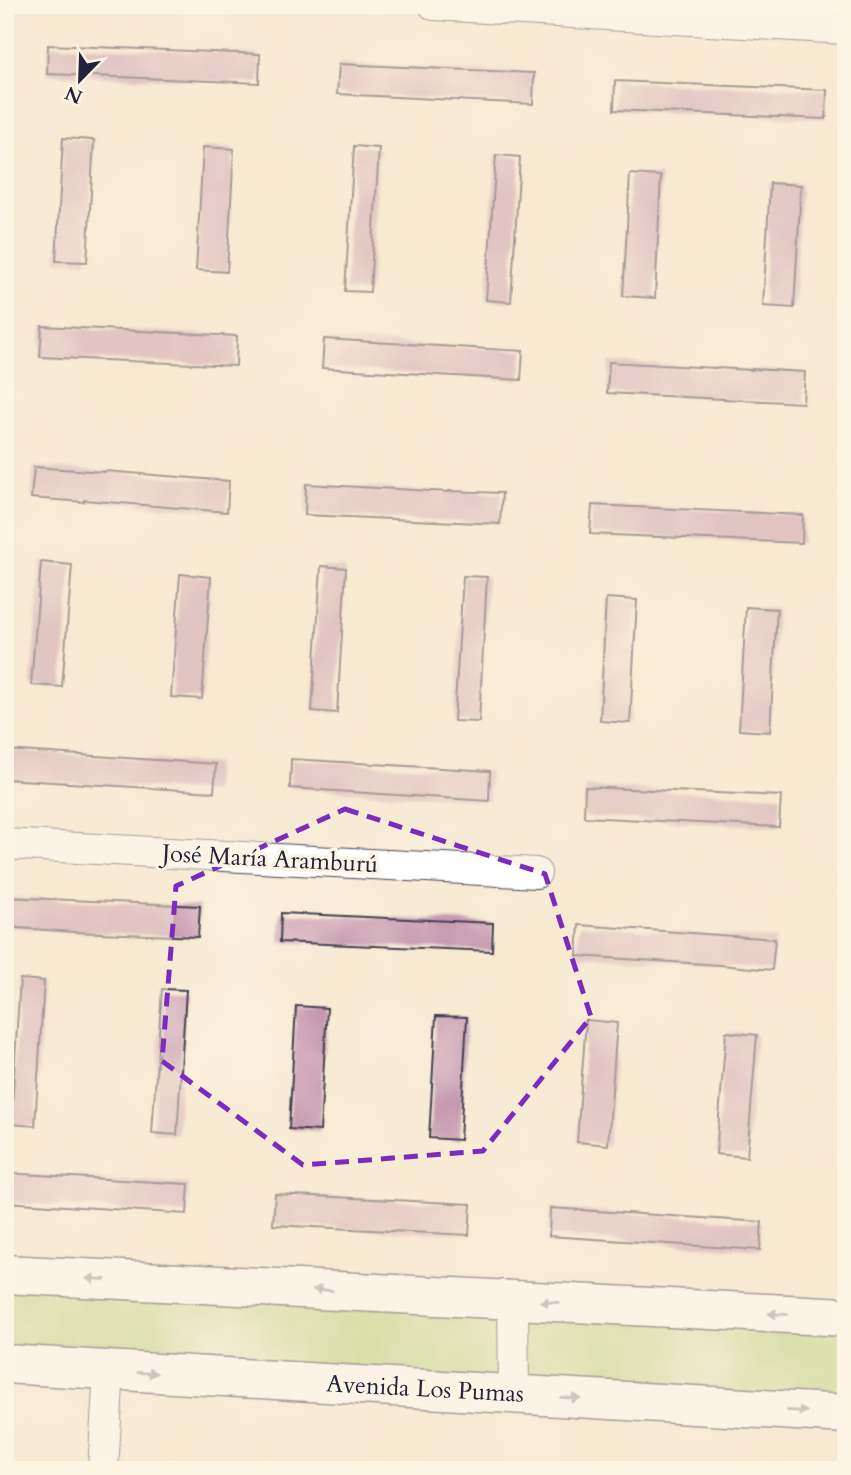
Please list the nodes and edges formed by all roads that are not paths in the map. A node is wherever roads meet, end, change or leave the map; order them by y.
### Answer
1 (434, 5) edge
2 (583, 9) edge
3 (846, 29) edge
4 (5, 844) edge
5 (536, 873) dead end
6 (5, 1274) edge
7 (513, 1300) junction
8 (846, 1317) edge
9 (5, 1364) edge
10 (109, 1370) junction
11 (514, 1394) junction
12 (846, 1414) edge
13 (103, 1470) edge

1 - 2 street
2 - 3 street
4 - 5 street, José María Aramburú
7 -> 6 main road
8 -> 7 main road
7 - 11 street
9 - 10 main road, Avenida Los Pumas
10 -> 11 main road, Avenida Los Pumas
10 - 13 street
11 -> 12 main road, Avenida Los Pumas

